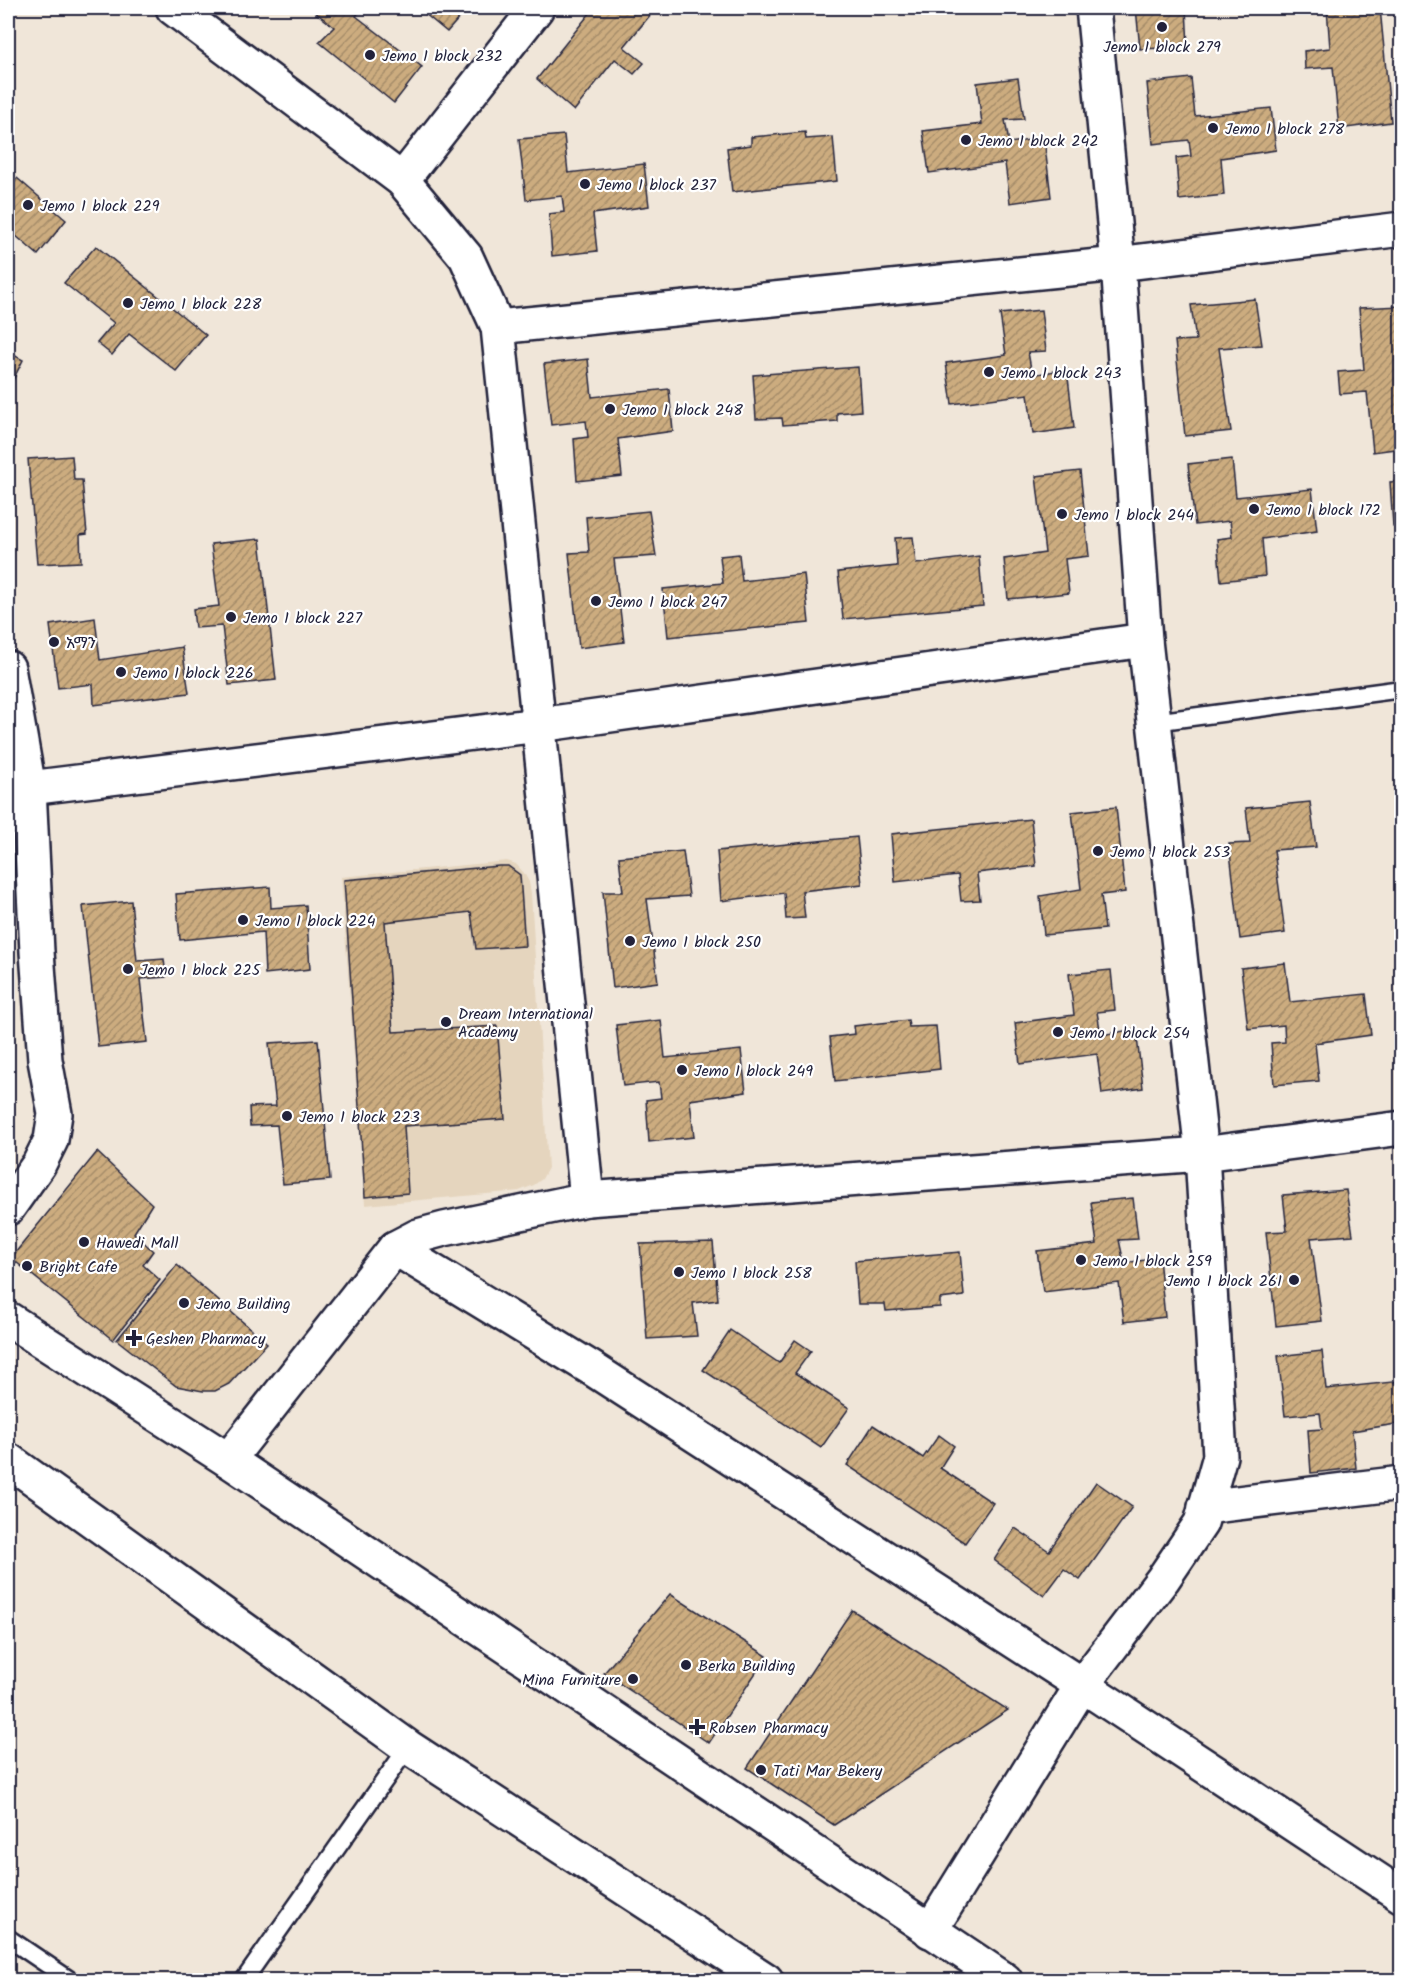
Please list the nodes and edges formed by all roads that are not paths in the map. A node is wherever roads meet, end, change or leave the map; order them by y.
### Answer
1 (173, 8) edge
2 (537, 8) edge
3 (1093, 8) edge
4 (402, 180) junction
5 (1401, 229) edge
6 (1118, 264) junction
7 (498, 327) junction
8 (1145, 640) junction
9 (8, 668) edge
10 (1401, 688) edge
11 (1154, 722) junction
12 (539, 725) junction
13 (29, 788) junction
14 (1401, 1128) edge
15 (1202, 1154) junction
16 (587, 1199) junction
17 (8, 1208) edge
18 (395, 1248) junction
19 (8, 1319) edge
20 (8, 1460) edge
21 (228, 1460) junction
22 (1401, 1482) edge
23 (1205, 1507) junction
24 (1082, 1685) junction
25 (408, 1747) junction
26 (1401, 1896) edge
27 (930, 1930) junction
28 (8, 1938) edge
29 (70, 1980) edge
30 (244, 1980) edge
31 (766, 1980) edge
32 (1005, 1980) edge

1 - 4 street
2 - 4 street
3 - 6 street
4 - 7 street
5 - 6 street
6 - 7 street
6 - 8 street
7 - 12 street
8 - 11 street
8 - 12 street
9 - 13 street
10 - 11 lane
11 - 15 street
12 - 13 street
12 - 16 street
13 - 17 street
14 - 15 street
15 - 16 street
15 - 23 street
16 - 18 street
18 - 21 street
18 - 24 street
19 - 21 street
20 - 25 street
21 - 27 street
22 - 23 street
23 - 24 street
24 - 26 street
24 - 27 street
25 - 30 lane
25 - 31 street
27 - 32 street
28 - 29 lane

